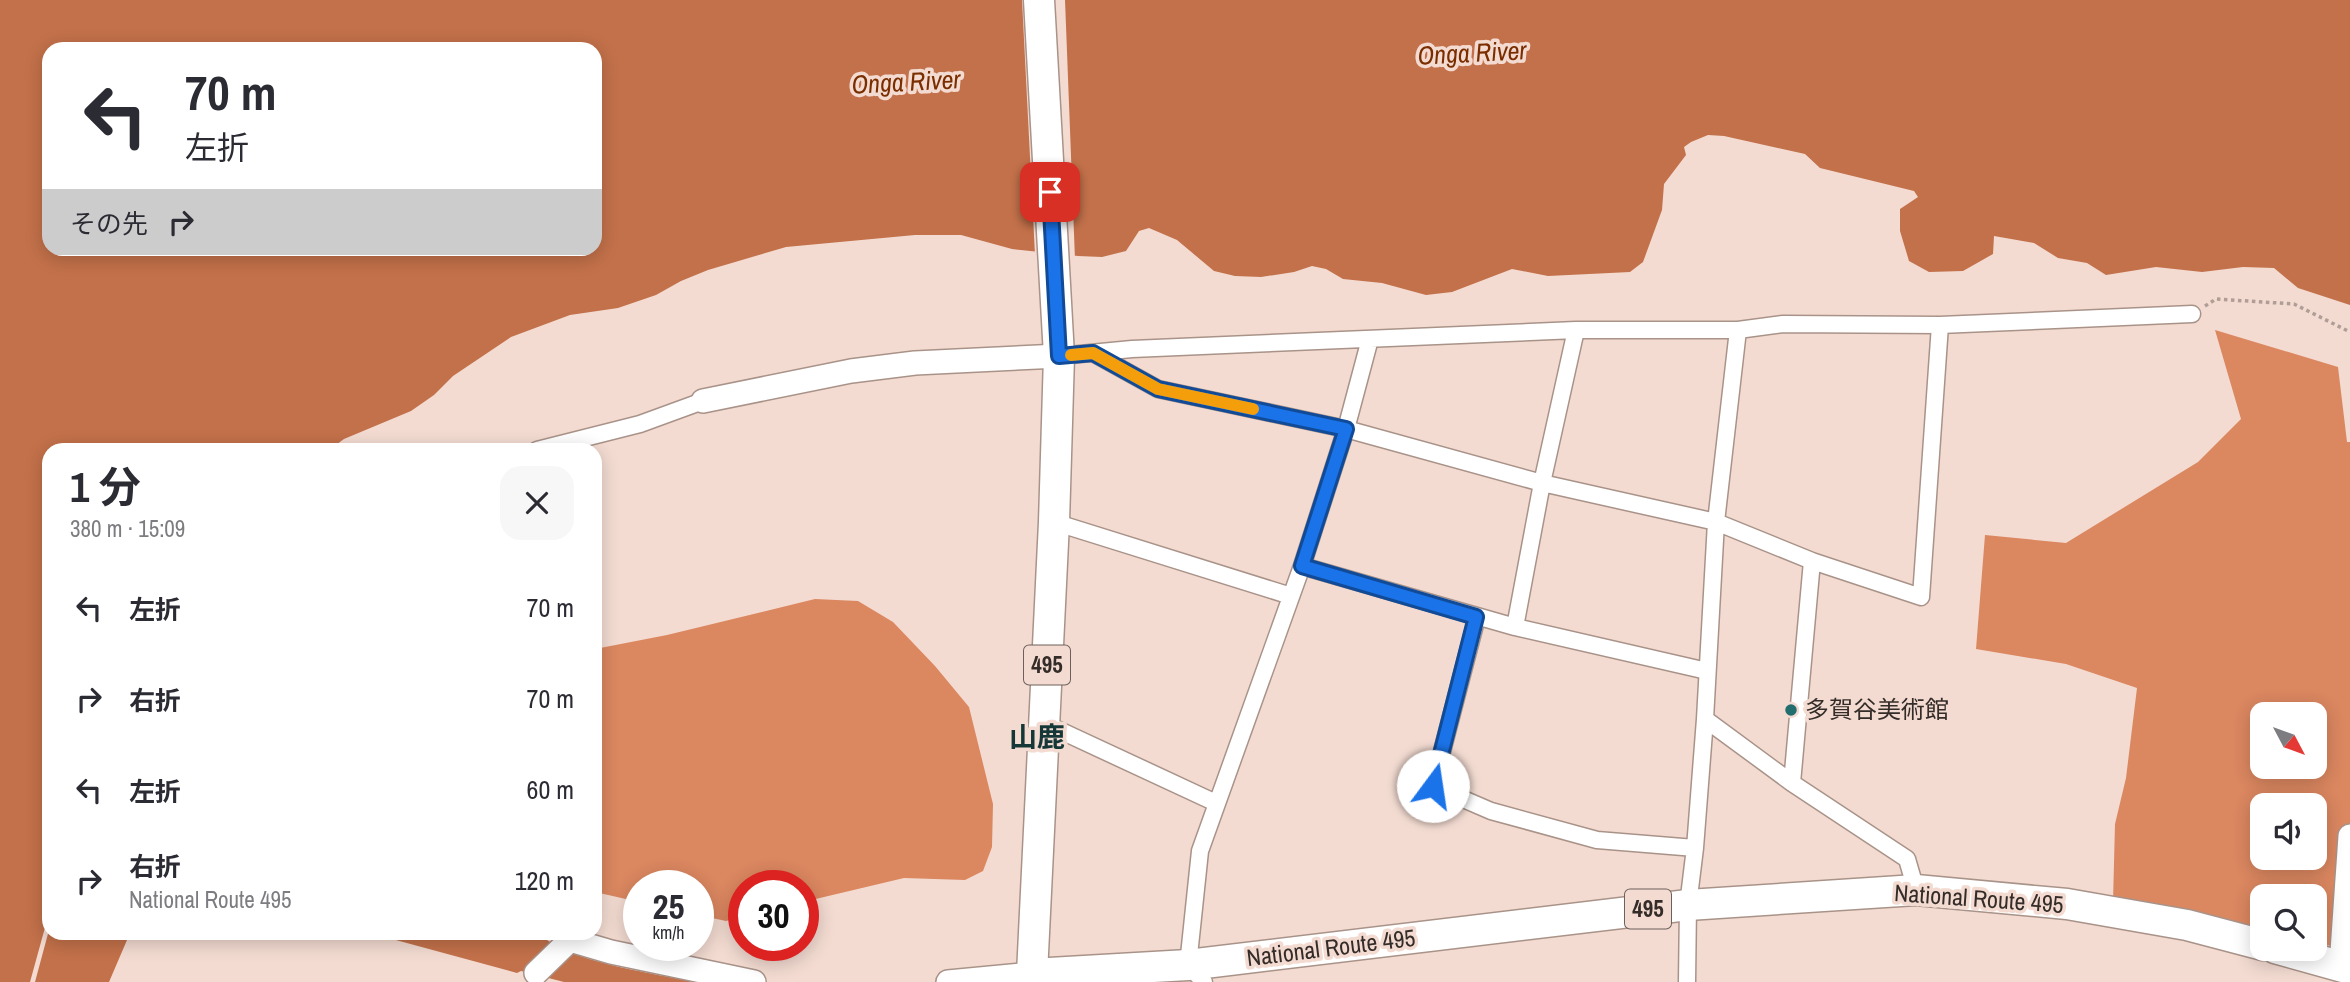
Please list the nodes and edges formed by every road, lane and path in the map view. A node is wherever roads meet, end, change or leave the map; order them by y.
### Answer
1 (1040, 0) edge
2 (2192, 314) joint
3 (1940, 325) junction
4 (1576, 330) junction
5 (1738, 330) junction
6 (2350, 332) edge
7 (1370, 339) junction
8 (1093, 353) junction
9 (1059, 356) junction
10 (702, 401) joint
11 (1346, 429) junction
12 (565, 443) edge
13 (1542, 483) junction
14 (1054, 522) junction
15 (1716, 522) junction
16 (1812, 561) junction
17 (1302, 566) junction
18 (1291, 596) junction
19 (1476, 617) junction
20 (1515, 627) junction
21 (1707, 671) junction
22 (1705, 719) junction
23 (1044, 723) junction
24 (1792, 783) junction
25 (1216, 803) junction
26 (2350, 836) edge
27 (1695, 848) junction
28 (1916, 890) junction
29 (1688, 905) junction
30 (565, 940) edge
31 (569, 940) edge
32 (2250, 942) edge
33 (2324, 961) edge
34 (2346, 967) edge
35 (1196, 974) edge
36 (530, 978) edge
37 (1031, 978) edge
38 (754, 982) edge
39 (948, 982) edge
40 (1687, 982) edge

1 - 9 highway, 495
2 - 3 street
2 - 6 path
3 - 5 street
3 - 16 street
4 - 5 street
4 - 7 street
4 - 13 street
5 - 15 street
7 - 8 street
7 - 11 street
8 - 9 street
8 - 11 street
9 - 10 street
9 - 14 highway, 495
10 - 12 street
11 - 13 street
11 - 17 street
13 - 15 street
13 - 20 street
14 - 18 street
14 - 23 highway, 495
15 - 16 street
15 - 21 street
16 - 24 street
17 - 18 street
17 - 19 street
18 - 25 street
19 - 20 street
19 - 27 street
20 - 21 street
21 - 22 street
22 - 24 street
22 - 27 street
23 - 25 street
23 - 37 highway, 495
24 - 28 street
25 - 35 street
26 - 34 street
27 - 29 street
28 - 29 highway, National Route 495 / 495
28 - 32 highway, National Route 495 / 495
29 - 35 highway, National Route 495 / 495
29 - 40 street
30 - 36 street
31 - 38 street
33 - 34 highway
35 - 37 highway, National Route 495 / 495
37 - 39 street

